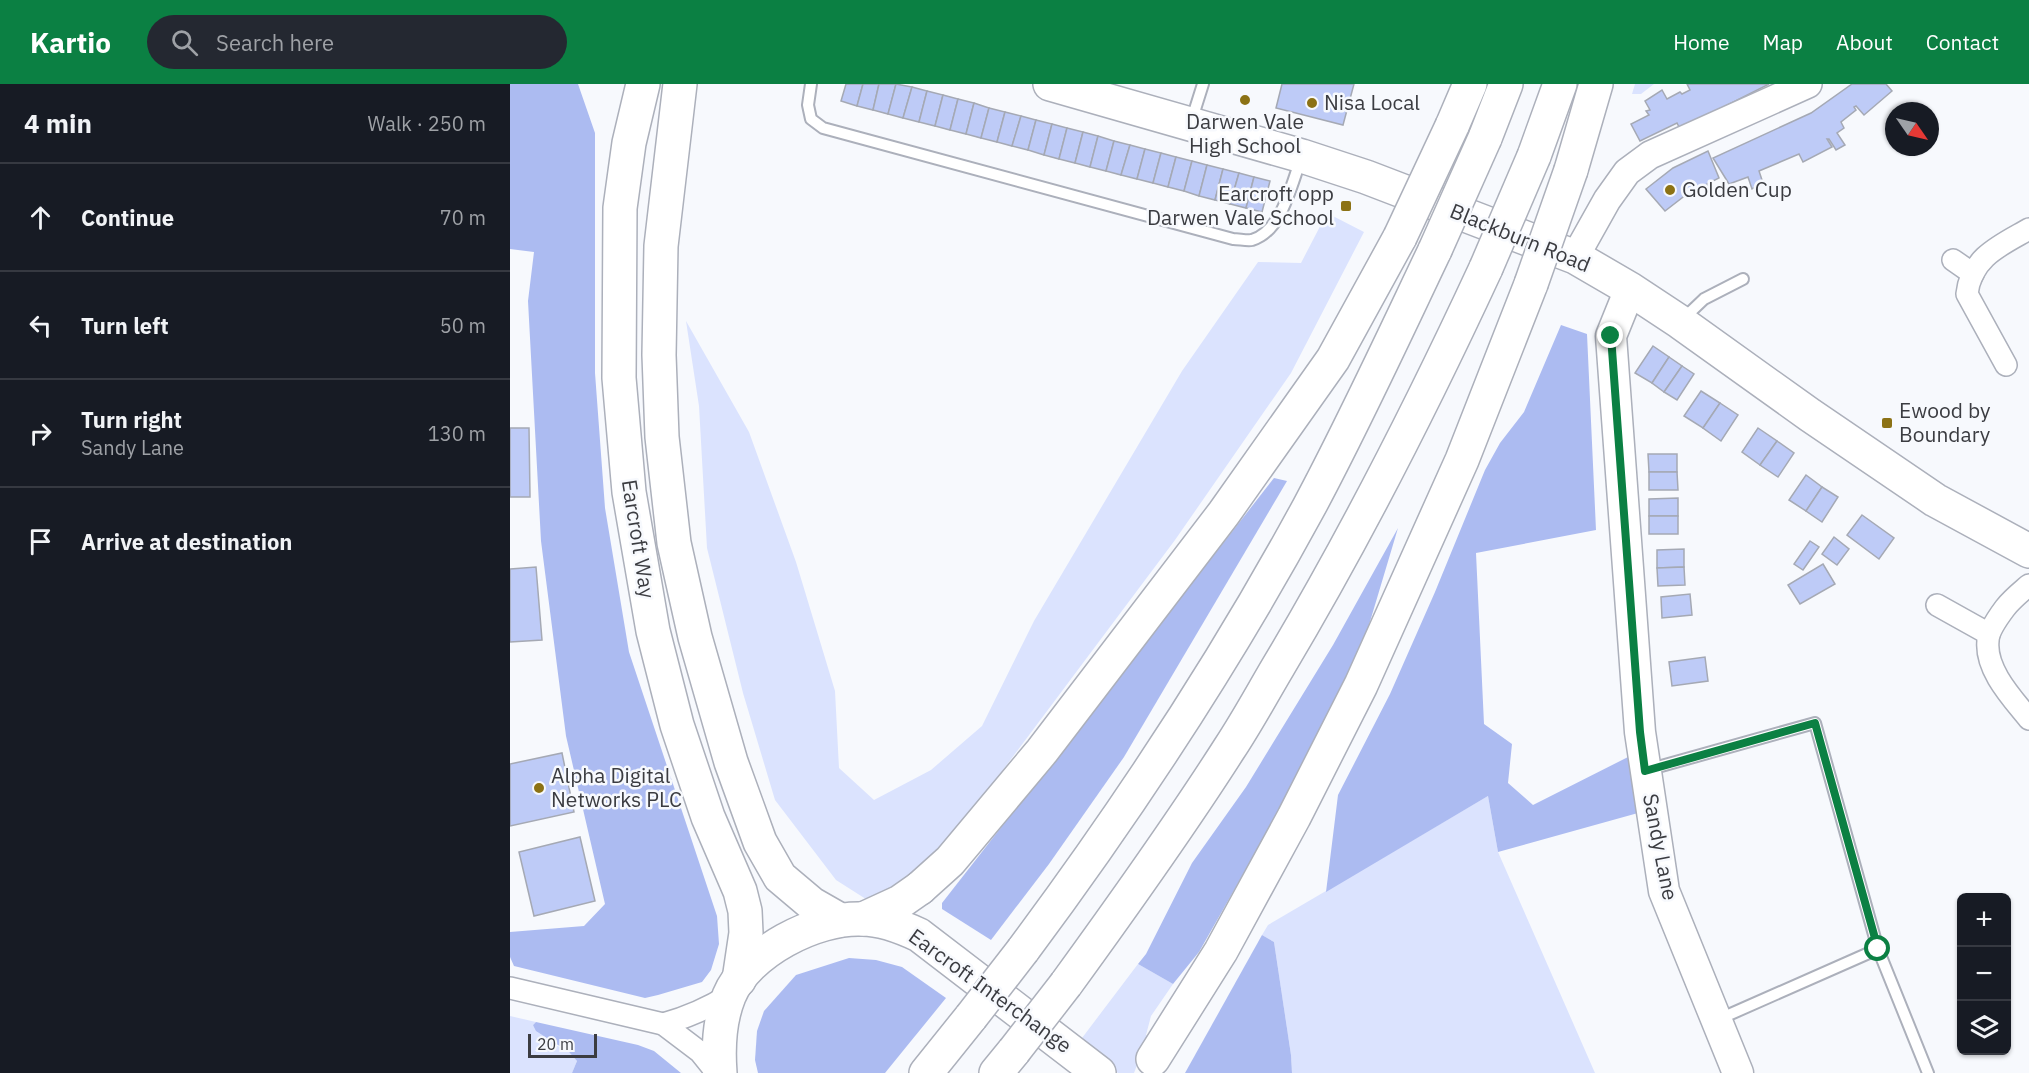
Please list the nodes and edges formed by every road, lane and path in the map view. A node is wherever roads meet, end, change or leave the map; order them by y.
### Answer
1 (621, 84) edge
2 (643, 84) edge
3 (811, 84) edge
4 (1050, 84) edge
5 (1203, 84) edge
6 (1470, 84) edge
7 (1506, 84) edge
8 (1560, 84) edge
9 (1596, 84) edge
10 (1808, 84) edge
11 (682, 89) edge
12 (1190, 125) junction
13 (629, 143) junction
14 (1302, 156) junction
15 (2029, 229) edge
16 (1575, 257) junction
17 (1953, 260) dead end
18 (1973, 274) junction
19 (1743, 279) dead end
20 (1630, 289) junction
21 (1680, 322) junction
22 (2006, 365) dead end
23 (2029, 551) edge
24 (2029, 585) edge
25 (1936, 605) dead end
26 (1989, 634) junction
27 (2029, 720) edge
28 (1645, 771) junction
29 (852, 919) junction
30 (1878, 949) junction
31 (734, 987) junction
32 (510, 988) edge
33 (1717, 1021) junction
34 (663, 1024) junction
35 (1005, 1062) edge
36 (1151, 1066) edge
37 (719, 1073) edge
38 (926, 1073) edge
39 (1099, 1073) edge
40 (1738, 1073) edge
41 (1928, 1073) edge

1 - 13 highway
2 - 13 highway, Earcroft Way
3 - 14 lane
4 - 12 highway, Blackburn Road
5 - 12 lane
6 - 29 highway, bridge
7 - 38 highway, bridge
8 - 35 highway, bridge
9 - 36 highway, bridge
10 - 16 street
11 - 29 highway, Earcroft Way
12 - 14 highway, Blackburn Road
13 - 31 highway, Earcroft Way
14 - 16 highway, Blackburn Road
15 - 18 street
16 - 20 highway, Blackburn Road
17 - 18 street
18 - 22 street
19 - 21 lane
20 - 21 highway, Blackburn Road
20 - 28 main road, Sandy Lane
21 - 23 highway, Blackburn Road
24 - 26 street
25 - 26 street
26 - 27 street
28 - 30 lane
28 - 33 main road, Sandy Lane
29 - 31 highway, Earcroft Interchange
29 - 39 highway, Earcroft Interchange
30 - 33 lane
30 - 41 lane
31 - 34 street
31 - 37 highway, Earcroft Interchange
32 - 34 street
33 - 40 main road, Sandy Lane
34 - 37 street

